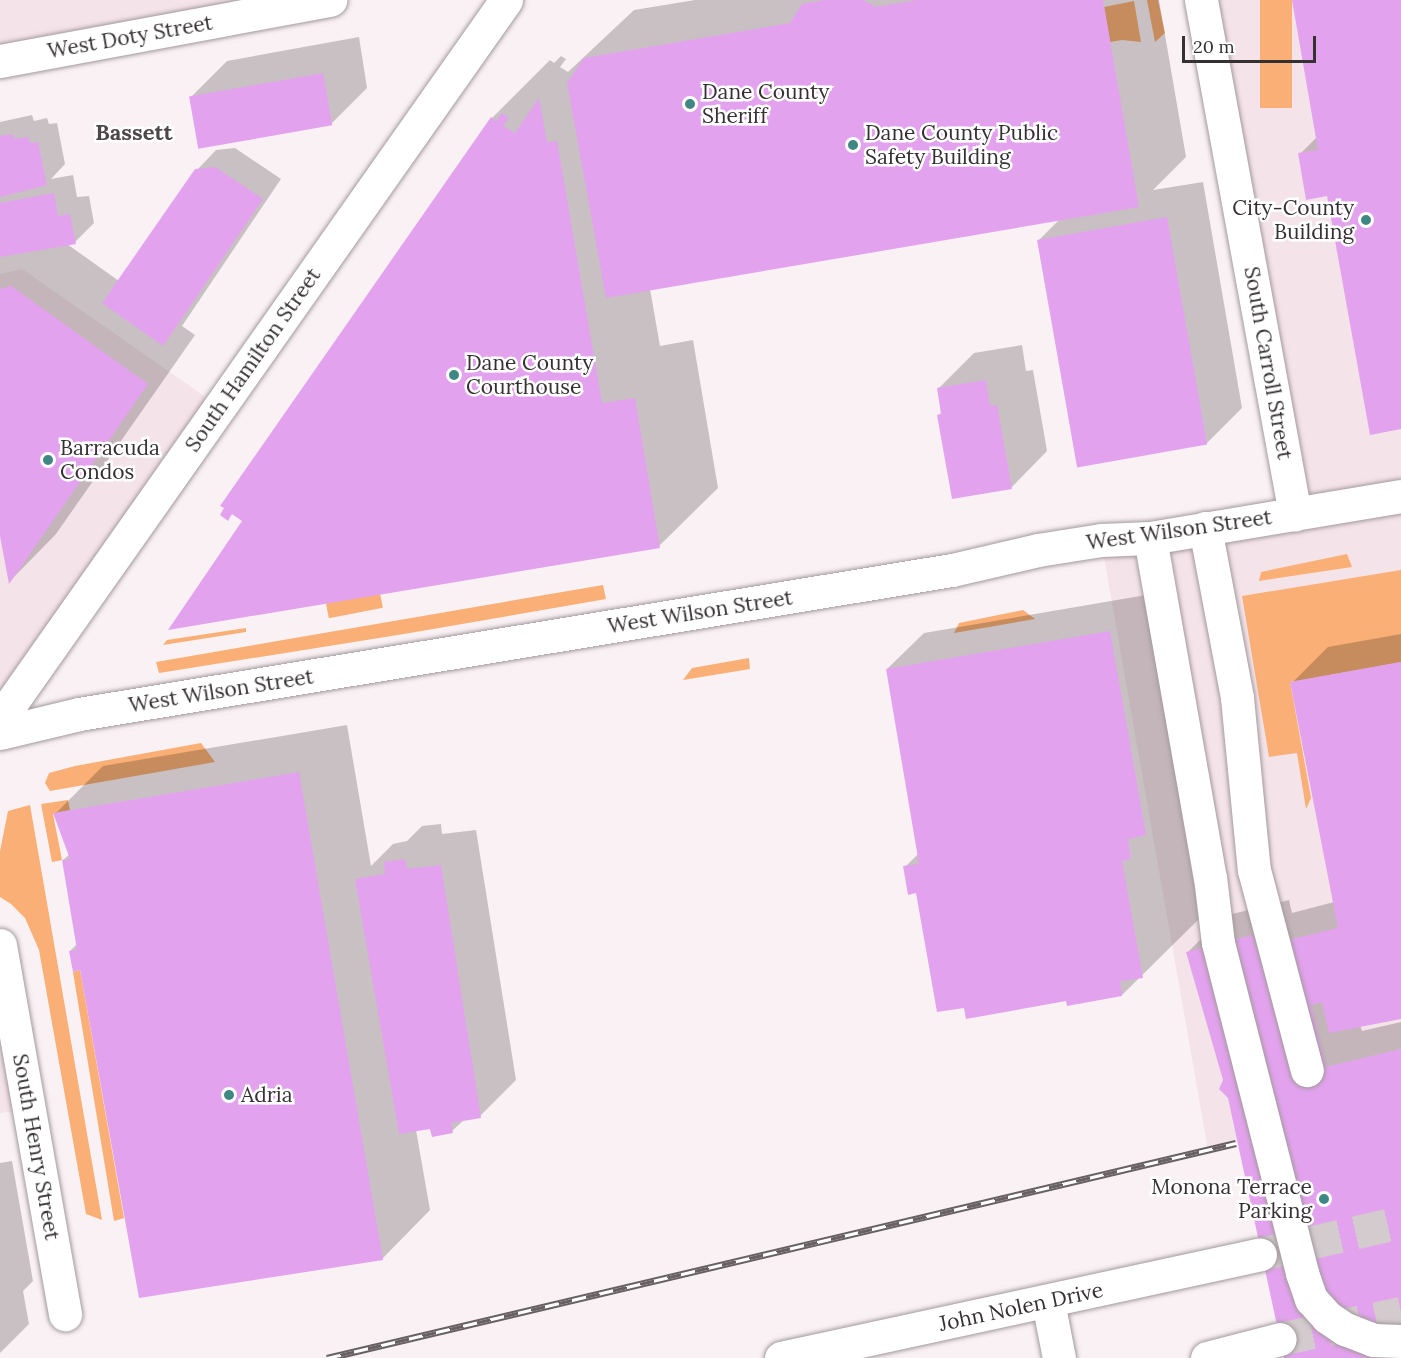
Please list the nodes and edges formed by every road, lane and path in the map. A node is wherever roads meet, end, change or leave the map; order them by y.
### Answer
1 (330, 0) edge
2 (506, 0) edge
3 (1201, 0) edge
4 (0, 61) edge
5 (1401, 496) edge
6 (1295, 514) junction
7 (1205, 528) junction
8 (1149, 538) junction
9 (0, 719) edge
10 (0, 733) edge
11 (0, 945) edge
12 (1307, 1070) dead end
13 (1260, 1254) tunnel mouth
14 (1048, 1302) junction
15 (65, 1314) dead end
16 (1280, 1340) tunnel mouth
17 (1395, 1347) edge
18 (782, 1358) edge
19 (1059, 1358) edge
20 (1208, 1358) edge

1 - 4 street, West Doty Street
2 - 9 street, South Hamilton Street
3 - 6 street, South Carroll Street
5 - 6 street, West Wilson Street
6 - 7 street, West Wilson Street
7 - 8 street, West Wilson Street
7 - 12 street
8 - 10 street, West Wilson Street
8 - 17 street
11 - 15 street, South Henry Street
13 - 14 street, John Nolen Drive
14 - 18 street, John Nolen Drive
14 - 19 street
16 - 20 street

